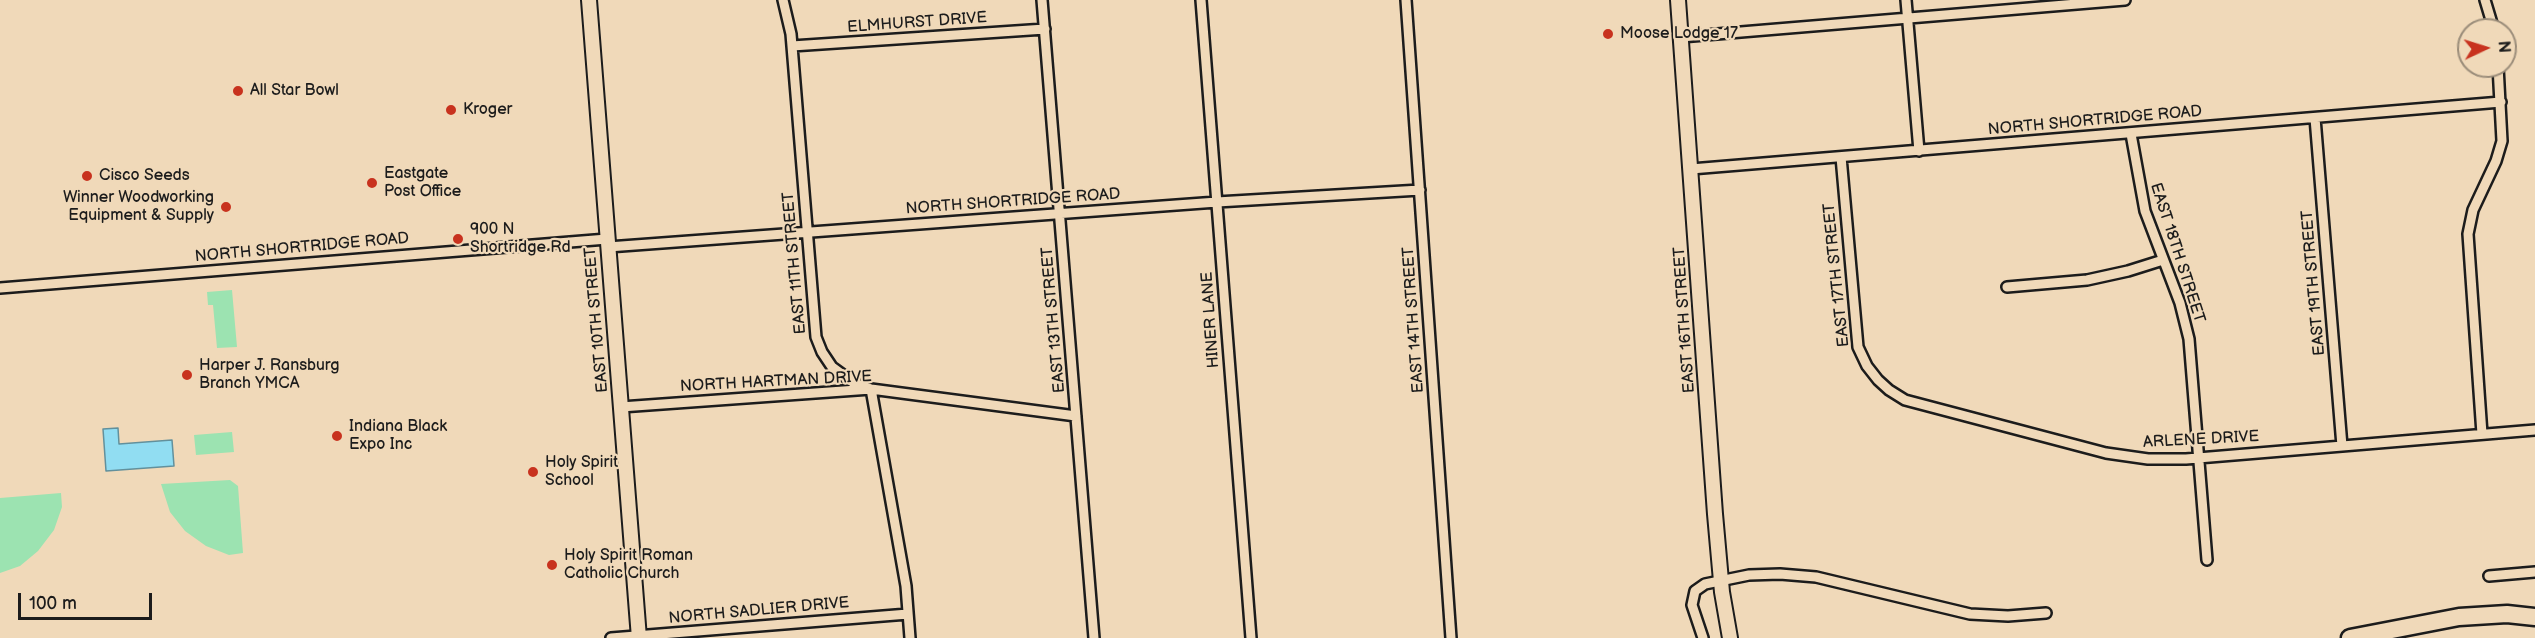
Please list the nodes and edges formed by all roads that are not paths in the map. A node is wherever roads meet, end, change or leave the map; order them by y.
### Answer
1 (589, 0) edge
2 (783, 0) edge
3 (1042, 0) edge
4 (1201, 0) edge
5 (1406, 0) edge
6 (1678, 0) edge
7 (1906, 0) edge
8 (2123, 0) edge
9 (2485, 0) edge
10 (1908, 18) junction
11 (2490, 18) edge
12 (1045, 29) junction
13 (1681, 37) junction
14 (792, 46) junction
15 (2499, 78) edge
16 (2501, 102) junction
17 (2315, 118) junction
18 (2131, 134) junction
19 (1919, 151) junction
20 (1841, 157) junction
21 (1691, 169) junction
22 (1420, 190) junction
23 (1217, 202) junction
24 (1060, 214) junction
25 (807, 232) junction
26 (608, 243) junction
27 (2163, 260) junction
28 (0, 288) edge
29 (2007, 288) dead end
30 (1881, 383) joint
31 (871, 390) junction
32 (621, 407) junction
33 (1076, 416) junction
34 (2535, 430) edge
35 (2482, 434) junction
36 (2342, 446) junction
37 (2200, 458) junction
38 (2207, 560) dead end
39 (2535, 572) edge
40 (2489, 576) dead end
41 (1721, 579) junction
42 (2046, 613) dead end
43 (908, 614) junction
44 (2535, 617) edge
45 (639, 637) edge
46 (611, 638) edge
47 (910, 638) edge
48 (1094, 638) edge
49 (1251, 638) edge
50 (1452, 638) edge
51 (1703, 638) edge
52 (1730, 638) edge
53 (2350, 638) edge

1 - 26 street, EAST 10TH STREET
2 - 14 street, EAST 11TH STREET
3 - 12 street, EAST 13TH STREET
4 - 23 street, HINER LANE
5 - 22 street, EAST 14TH STREET
6 - 13 street, EAST 16TH STREET
7 - 10 street
8 - 10 street
9 - 11 street
10 - 13 street
10 - 19 street
12 - 14 street, ELMHURST DRIVE
12 - 24 street, EAST 13TH STREET
13 - 21 street, EAST 16TH STREET
14 - 25 street, EAST 11TH STREET
15 - 16 street
16 - 17 street, NORTH SHORTRIDGE ROAD
16 - 35 street
17 - 18 street, NORTH SHORTRIDGE ROAD
17 - 36 street, EAST 19TH STREET
18 - 19 street, NORTH SHORTRIDGE ROAD
18 - 27 street, EAST 18TH STREET
19 - 20 street, NORTH SHORTRIDGE ROAD
20 - 21 street, NORTH SHORTRIDGE ROAD
20 - 30 street, EAST 17TH STREET
21 - 41 street, EAST 16TH STREET
22 - 23 street, NORTH SHORTRIDGE ROAD
22 - 50 street, EAST 14TH STREET
23 - 24 street, NORTH SHORTRIDGE ROAD
23 - 49 street, HINER LANE
24 - 25 street, NORTH SHORTRIDGE ROAD
24 - 33 street, EAST 13TH STREET
25 - 26 street, NORTH SHORTRIDGE ROAD
25 - 31 street, EAST 11TH STREET
26 - 28 street, NORTH SHORTRIDGE ROAD
26 - 32 street, EAST 10TH STREET
27 - 29 street
27 - 37 street, EAST 18TH STREET
30 - 37 street, ARLENE DRIVE
31 - 32 street, NORTH HARTMAN DRIVE
31 - 33 street, NORTH HARTMAN DRIVE
31 - 43 street
32 - 45 street, EAST 10TH STREET
33 - 48 street, EAST 13TH STREET
34 - 35 street, ARLENE DRIVE
35 - 36 street, ARLENE DRIVE
36 - 37 street, ARLENE DRIVE
37 - 38 street, EAST 18TH STREET
39 - 40 street
41 - 42 street
41 - 51 street
41 - 52 street, EAST 16TH STREET
43 - 45 street, NORTH SADLIER DRIVE
43 - 47 street
44 - 53 highway
45 - 46 street, NORTH SADLIER DRIVE

